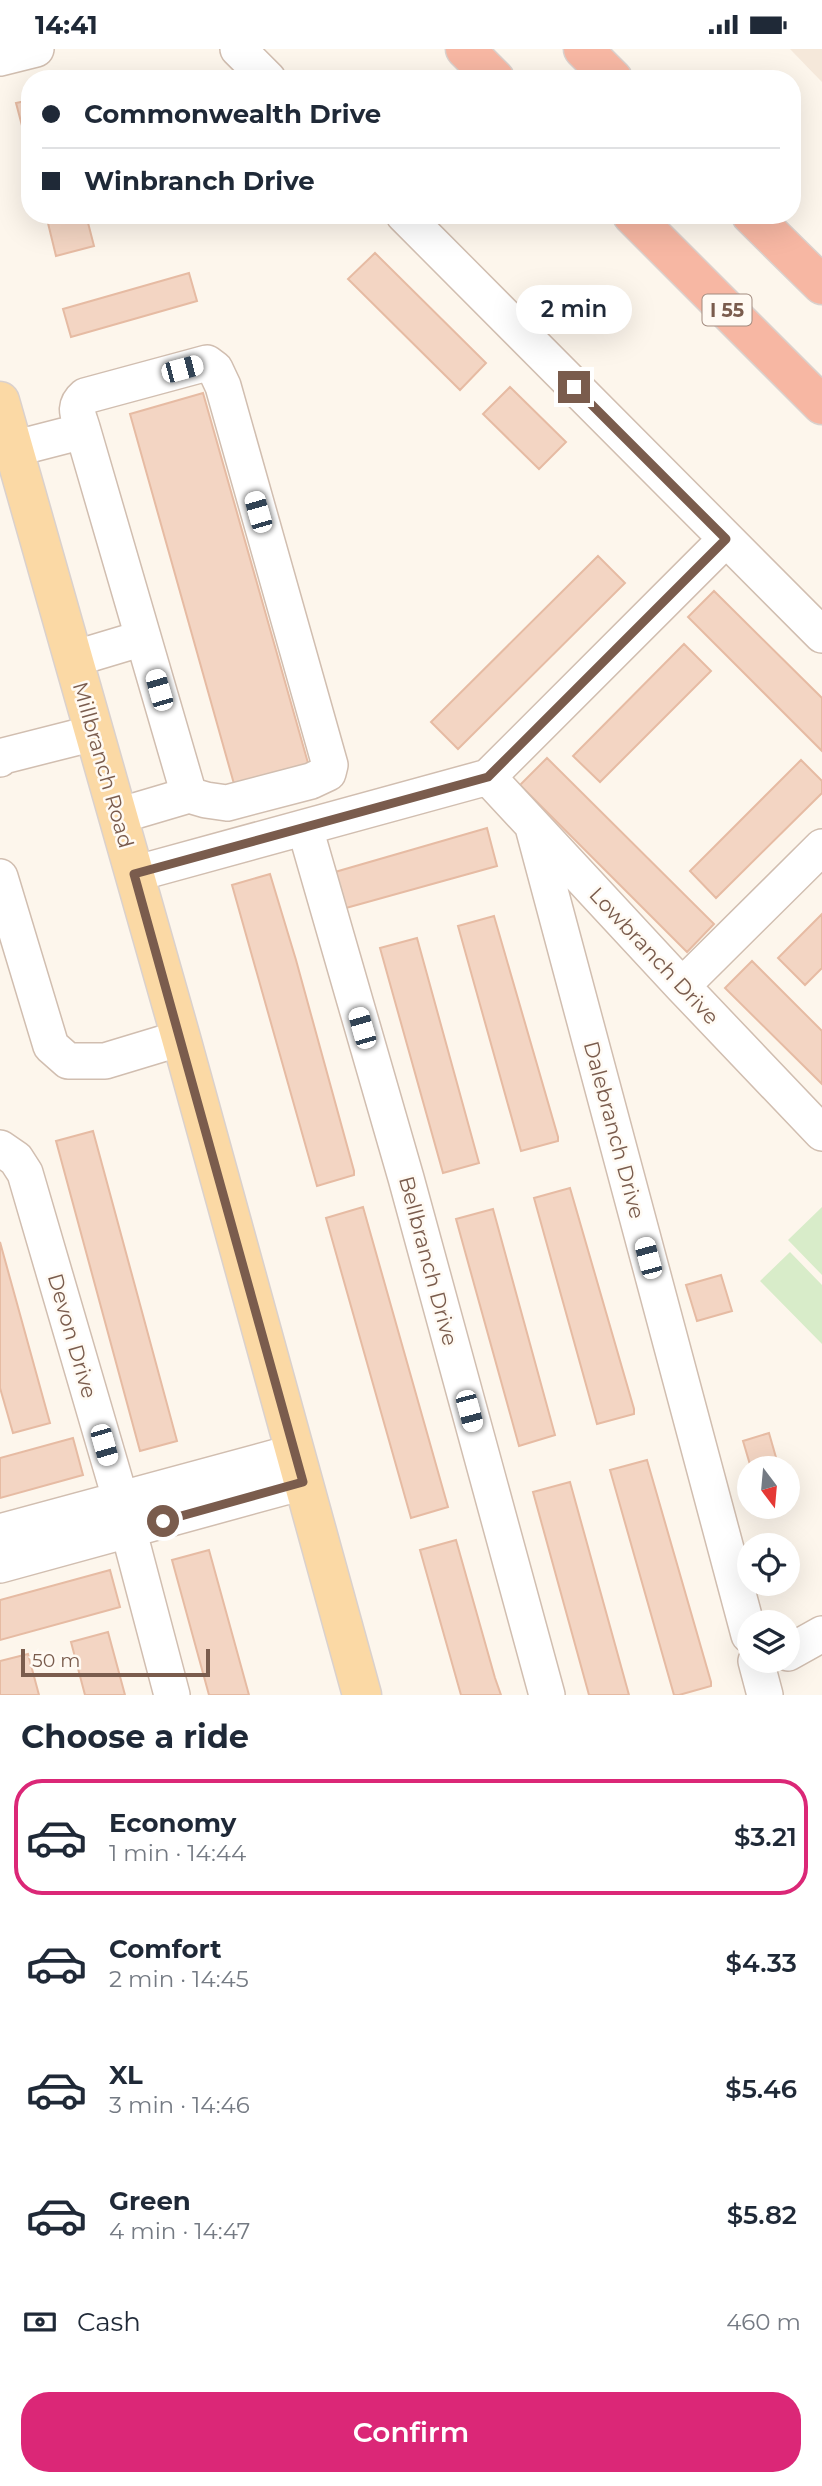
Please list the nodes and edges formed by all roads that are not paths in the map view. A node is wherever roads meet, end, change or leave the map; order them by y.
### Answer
1 (36, 49) edge
2 (238, 49) edge
3 (465, 49) edge
4 (583, 49) edge
5 (0, 58) edge
6 (259, 70) edge
7 (486, 70) edge
8 (604, 70) edge
9 (413, 224) edge
10 (641, 224) edge
11 (760, 224) edge
12 (822, 285) edge
13 (0, 401) edge
14 (822, 405) edge
15 (83, 431) junction
16 (13, 449) junction
17 (726, 539) junction
18 (822, 635) edge
19 (143, 638) junction
20 (73, 659) junction
21 (94, 733) junction
22 (0, 759) edge
23 (488, 777) junction
24 (189, 795) junction
25 (118, 816) junction
26 (533, 827) junction
27 (304, 828) junction
28 (822, 847) edge
29 (134, 874) junction
30 (0, 877) edge
31 (682, 986) junction
32 (181, 1038) junction
33 (822, 1133) edge
34 (0, 1148) edge
35 (299, 1467) junction
36 (124, 1514) junction
37 (0, 1532) edge
38 (0, 1565) edge
39 (742, 1610) edge
40 (822, 1634) edge
41 (800, 1648) edge
42 (172, 1695) edge
43 (362, 1695) edge
44 (547, 1695) edge

1 - 5 street
2 - 6 street
3 - 7 highway
4 - 8 highway
9 - 17 street
10 - 14 highway, I 55
11 - 12 highway
13 - 16 main road, Millbranch Road
15 - 16 street
15 - 19 street
15 - 24 street
16 - 20 main road, Millbranch Road
17 - 18 street
17 - 23 street
19 - 20 street
19 - 24 street
20 - 21 main road, Millbranch Road
21 - 22 street
21 - 25 main road, Millbranch Road
23 - 26 street, Lowbranch Drive
23 - 27 street
24 - 25 street
25 - 29 main road, Millbranch Road
26 - 31 street, Lowbranch Drive
26 - 39 street, Dalebranch Drive
27 - 29 street
27 - 44 street, Bellbranch Drive
28 - 31 street
29 - 32 main road, Millbranch Road
30 - 32 street
31 - 33 street, Lowbranch Drive
32 - 35 main road, Millbranch Road
34 - 36 street, Devon Drive
35 - 36 street
35 - 43 main road, Millbranch Road
36 - 37 street
36 - 38 street
36 - 42 street, Devon Drive
40 - 41 street

